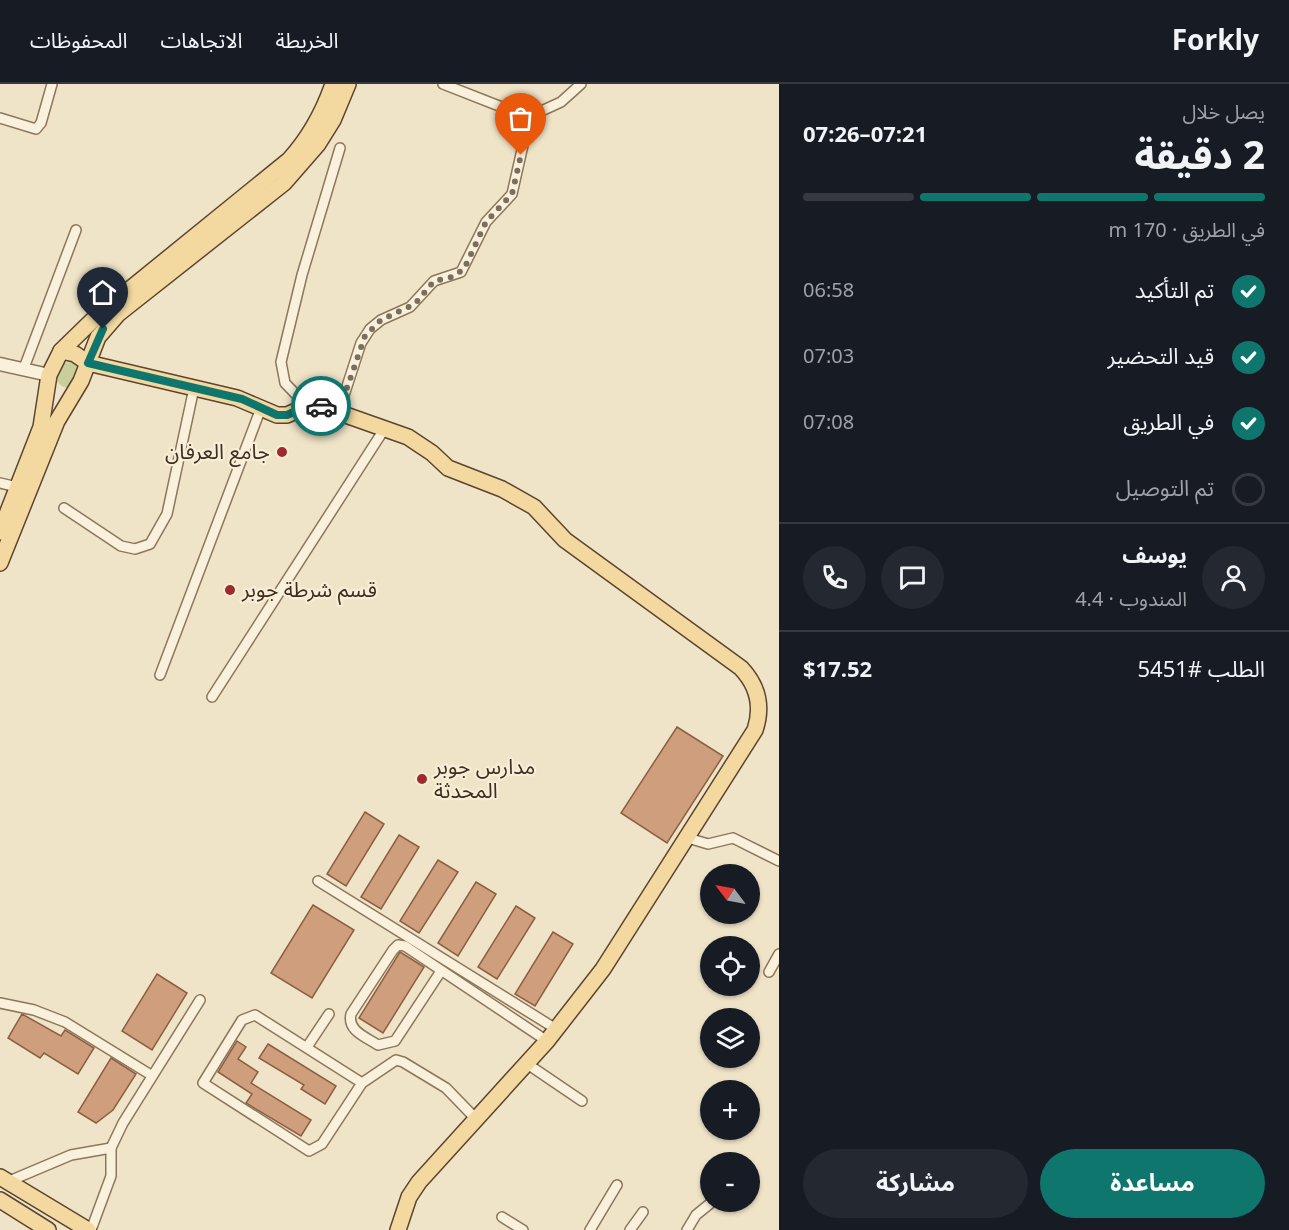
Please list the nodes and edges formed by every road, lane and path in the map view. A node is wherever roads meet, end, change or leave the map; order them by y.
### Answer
1 (51, 84) edge
2 (333, 84) edge
3 (348, 84) edge
4 (443, 84) edge
5 (581, 84) edge
6 (0, 118) edge
7 (524, 119) junction
8 (340, 148) dead end
9 (76, 230) dead end
10 (61, 351) junction
11 (88, 363) junction
12 (0, 364) edge
13 (24, 369) junction
14 (49, 379) junction
15 (194, 388) junction
16 (71, 397) junction
17 (307, 406) junction
18 (261, 408) junction
19 (339, 411) junction
20 (385, 428) junction
21 (0, 483) edge
22 (17, 487) junction
23 (64, 508) dead end
24 (0, 532) edge
25 (0, 563) edge
26 (160, 675) dead end
27 (212, 697) dead end
28 (688, 838) junction
29 (779, 861) edge
30 (318, 880) dead end
31 (779, 954) edge
32 (441, 971) junction
33 (769, 972) dead end
34 (200, 1000) dead end
35 (0, 1003) edge
36 (329, 1014) dead end
37 (552, 1035) junction
38 (307, 1047) junction
39 (526, 1063) junction
40 (151, 1075) junction
41 (362, 1083) junction
42 (582, 1101) dead end
43 (476, 1119) junction
44 (111, 1148) junction
45 (4, 1179) edge
46 (618, 1185) dead end
47 (0, 1200) edge
48 (642, 1212) dead end
49 (700, 1212) edge
50 (502, 1217) dead end
51 (48, 1230) edge
52 (89, 1230) edge
53 (398, 1230) edge
54 (523, 1230) edge
55 (590, 1230) edge
56 (630, 1230) edge
57 (687, 1230) edge

1 - 6 street
2 - 10 main road
3 - 11 main road
4 - 7 street
5 - 7 street
7 - 19 street
8 - 17 street
9 - 13 street
10 - 11 main road
10 - 14 main road
11 - 15 main road
11 - 16 main road
12 - 13 street
13 - 14 street
14 - 16 main road
14 - 22 main road
15 - 18 main road
15 - 23 street
16 - 25 main road
17 - 18 main road
17 - 19 main road
18 - 26 street
19 - 20 main road
20 - 27 street
20 - 28 main road
21 - 22 street
22 - 24 main road
28 - 29 street
28 - 37 main road
30 - 37 street
31 - 33 street
32 - 32 street
32 - 37 street
34 - 40 street
35 - 40 street
36 - 38 street
37 - 39 main road
38 - 41 street
38 - 41 street
39 - 42 street
39 - 43 main road
40 - 44 street
41 - 43 street
43 - 53 main road
44 - 45 street
44 - 52 street
45 - 52 main road
46 - 55 street
47 - 51 main road
48 - 56 street
49 - 57 street
50 - 54 street

